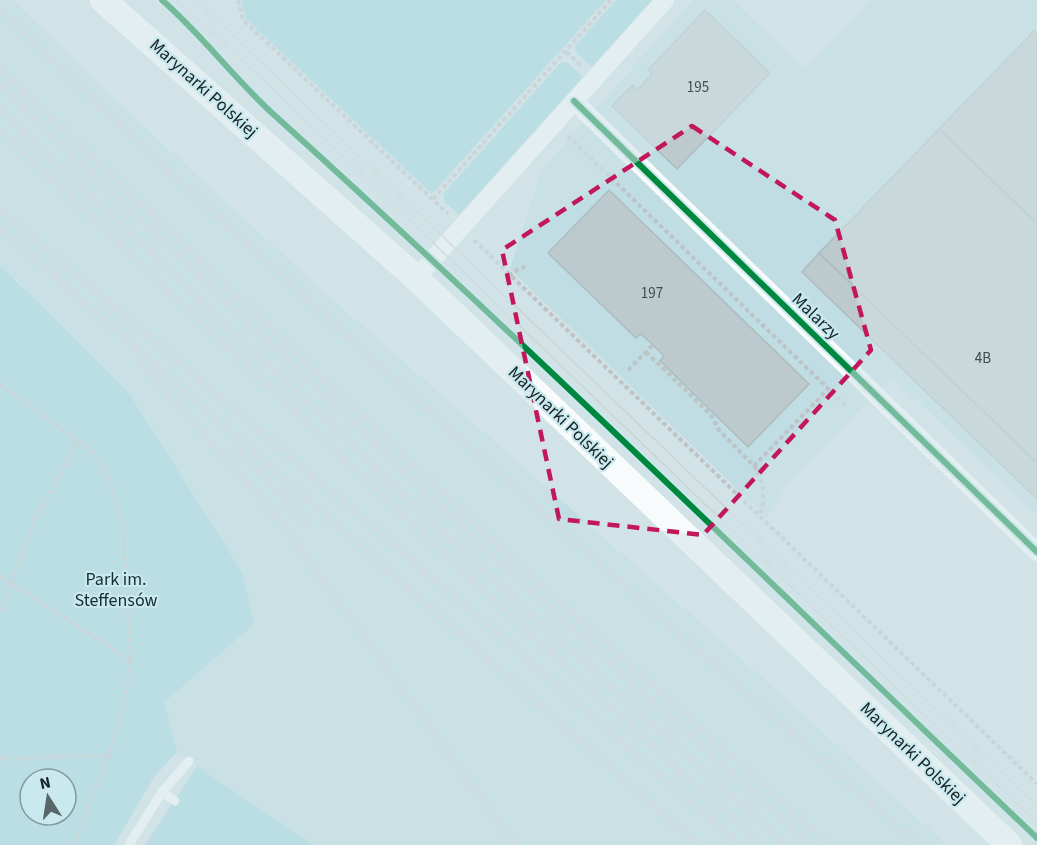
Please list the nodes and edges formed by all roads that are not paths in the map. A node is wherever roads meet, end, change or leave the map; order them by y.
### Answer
1 (104, 0) edge
2 (664, 0) edge
3 (574, 101) junction
4 (416, 278) junction
5 (1037, 552) edge
6 (189, 761) dead end
7 (162, 792) junction
8 (175, 801) dead end
9 (129, 845) edge
10 (1009, 845) edge

1 - 4 main road, Marynarki Polskiej
2 - 3 street
3 - 4 street
3 - 5 street, Malarzy
4 - 10 main road, Marynarki Polskiej
6 - 7 lane
7 - 8 lane
7 - 9 lane

